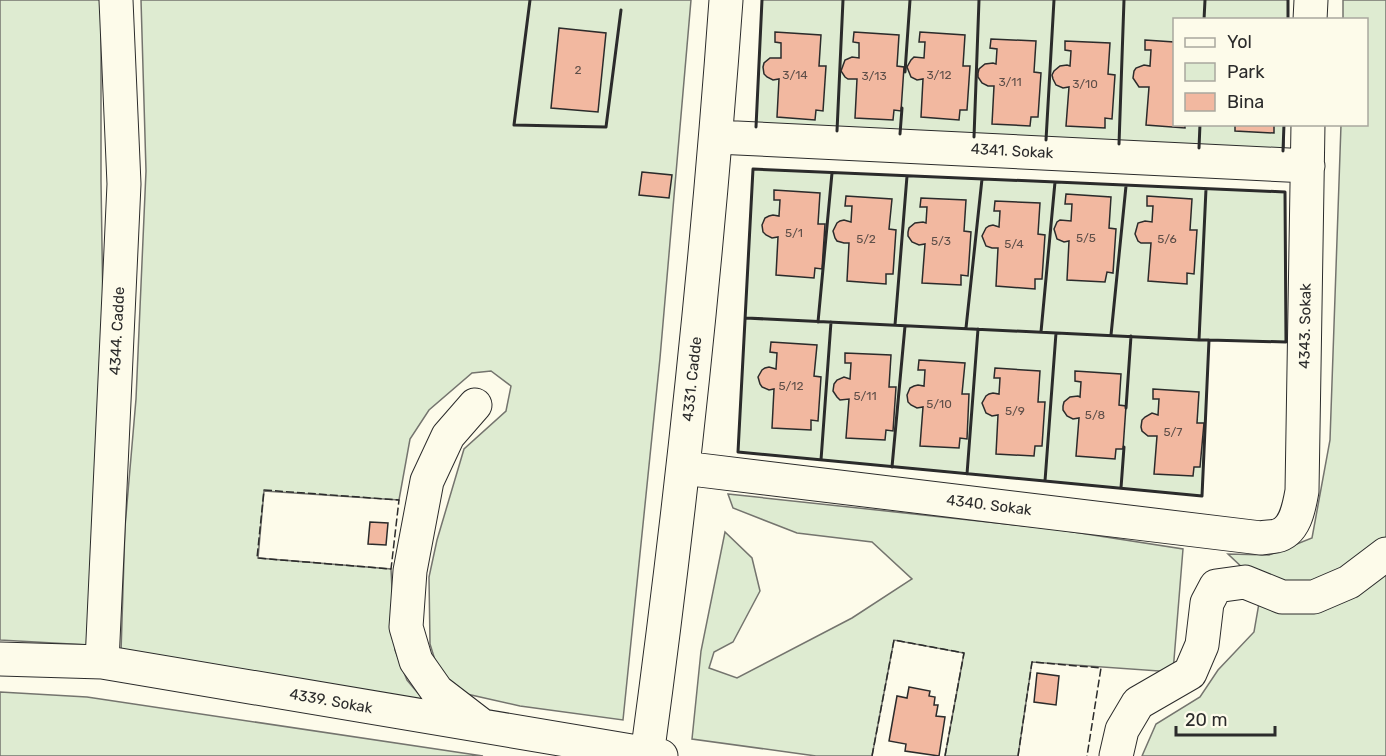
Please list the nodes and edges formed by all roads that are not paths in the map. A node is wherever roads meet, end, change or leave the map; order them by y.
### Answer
1 (116, 0) edge
2 (726, 0) edge
3 (1311, 0) edge
4 (1310, 18) edge
5 (1308, 126) edge
6 (716, 137) junction
7 (1308, 165) junction
8 (475, 405) dead end
9 (683, 468) junction
10 (1292, 525) joint
11 (1386, 554) edge
12 (0, 658) edge
13 (102, 662) junction
14 (484, 727) junction
15 (652, 755) edge
16 (1116, 756) edge

1 - 13 street, 4344. Cadde
2 - 6 street, 4331. Cadde
3 - 4 street
5 - 7 street, 4343. Sokak
6 - 7 street, 4341. Sokak
6 - 9 street, 4331. Cadde
7 - 10 street, 4343. Sokak
8 - 14 street
9 - 10 street, 4340. Sokak
9 - 15 street, 4331. Cadde
11 - 16 street
12 - 13 street, 4339. Sokak
13 - 14 street, 4339. Sokak
14 - 15 street, 4339. Sokak

